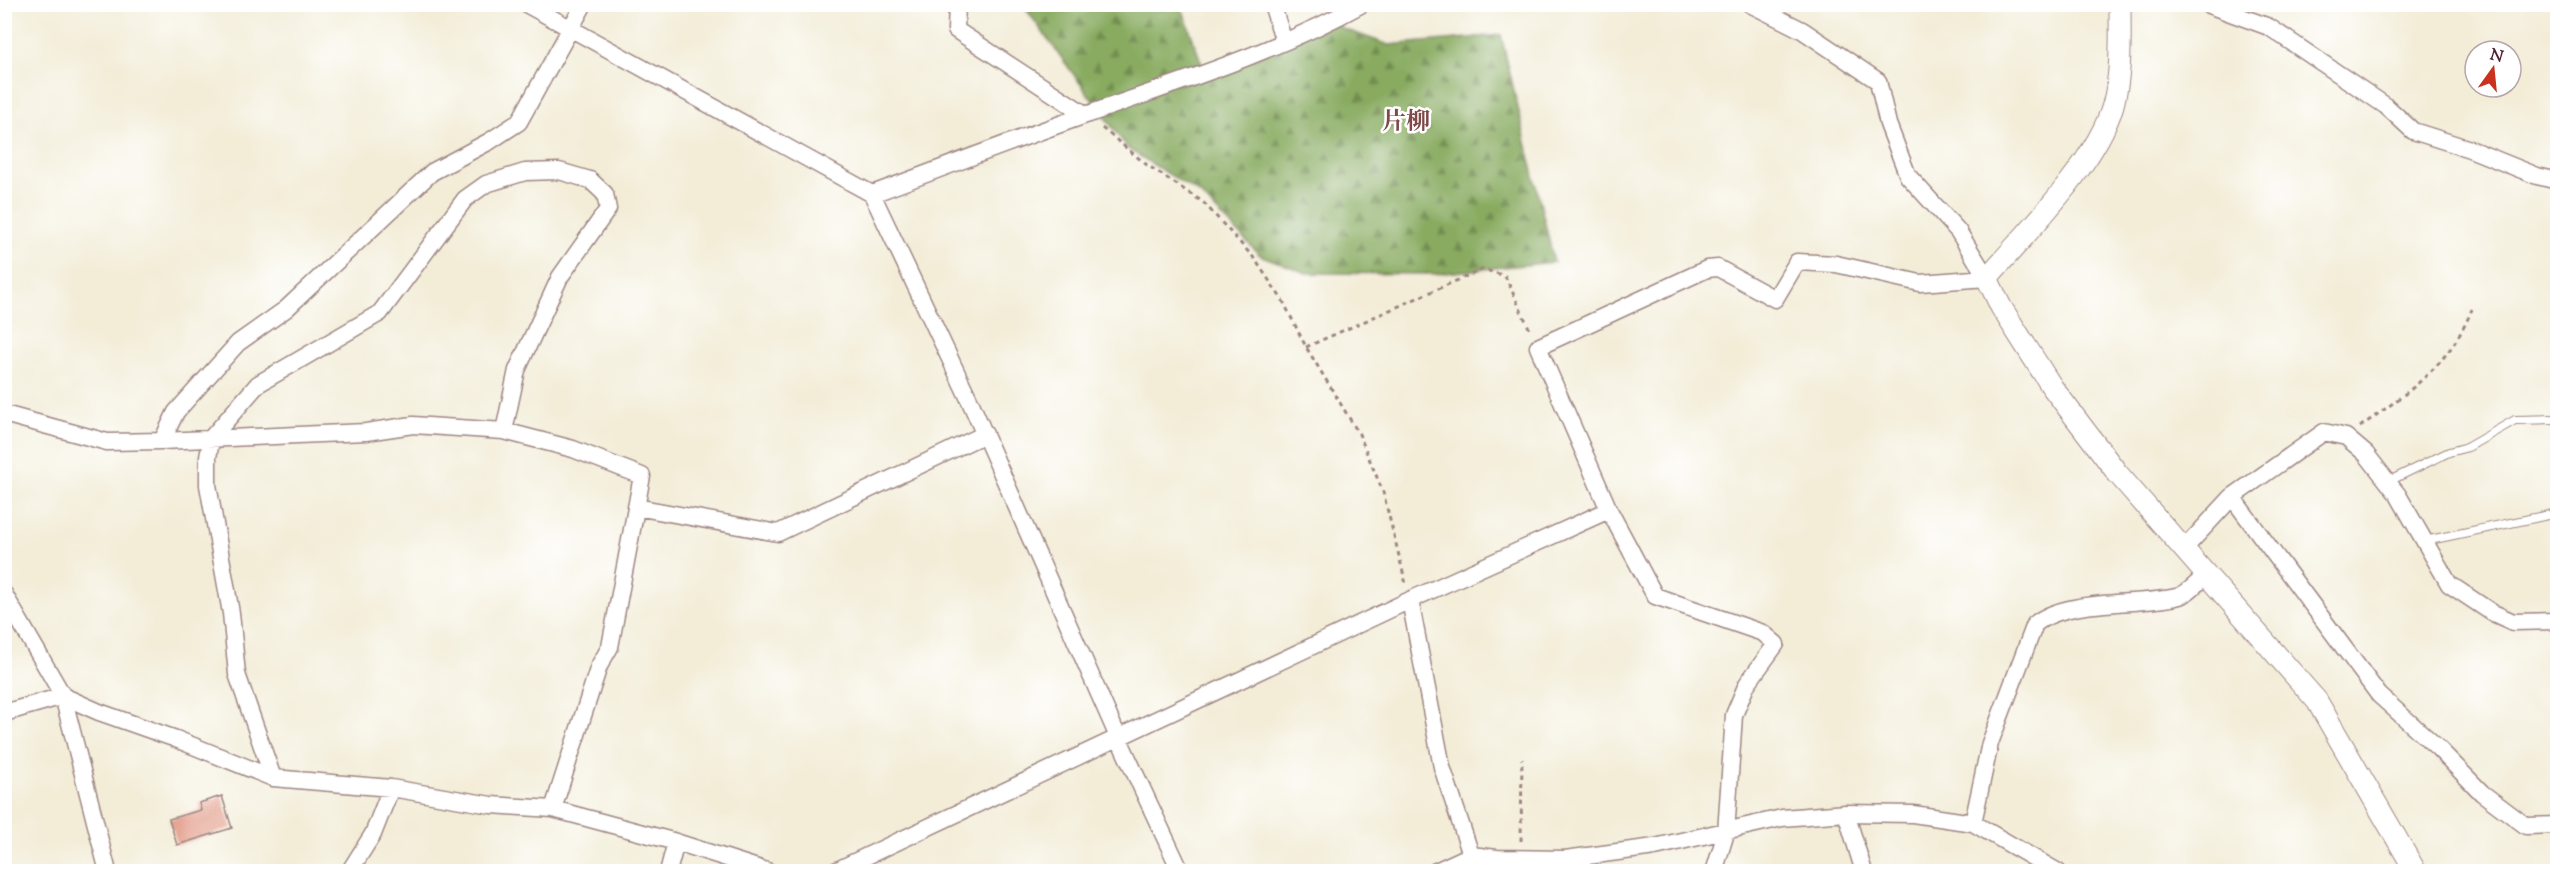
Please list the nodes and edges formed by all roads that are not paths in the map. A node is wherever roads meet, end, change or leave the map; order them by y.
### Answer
1 (526, 4) edge
2 (584, 4) edge
3 (957, 4) edge
4 (1272, 4) edge
5 (1362, 4) edge
6 (2120, 4) edge
7 (2206, 4) edge
8 (1751, 5) edge
9 (571, 28) junction
10 (1284, 42) junction
11 (1086, 115) junction
12 (2558, 181) edge
13 (872, 194) junction
14 (1988, 278) junction
15 (4, 414) edge
16 (2558, 419) edge
17 (504, 431) junction
18 (984, 434) junction
19 (212, 437) junction
20 (162, 441) junction
21 (2387, 482) junction
22 (2232, 497) junction
23 (636, 507) junction
24 (1609, 510) junction
25 (2558, 513) edge
26 (2425, 541) junction
27 (2183, 550) junction
28 (2206, 575) junction
29 (4, 594) edge
30 (1410, 600) junction
31 (2558, 621) edge
32 (63, 696) junction
33 (4, 713) edge
34 (1118, 737) junction
35 (273, 778) junction
36 (391, 788) junction
37 (553, 809) junction
38 (1846, 813) junction
39 (1973, 823) junction
40 (2558, 825) edge
41 (1726, 833) junction
42 (676, 842) junction
43 (1471, 855) junction
44 (1495, 865) edge
45 (108, 872) edge
46 (349, 872) edge
47 (668, 872) edge
48 (770, 872) edge
49 (833, 872) edge
50 (1181, 872) edge
51 (1434, 872) edge
52 (1714, 872) edge
53 (1864, 872) edge
54 (2058, 872) edge
55 (2416, 872) edge

1 - 9 street
2 - 9 street
3 - 11 street
4 - 10 street
5 - 10 street
6 - 14 street
7 - 12 street
8 - 14 street
9 - 13 street
9 - 20 street
10 - 11 street
11 - 13 street
13 - 18 street
14 - 24 street
14 - 27 street
15 - 20 street
16 - 21 lane
17 - 19 street
17 - 19 street
17 - 23 street
18 - 23 street
18 - 34 street
19 - 20 street
19 - 35 street
21 - 22 street
21 - 26 street
22 - 27 street
22 - 40 street
23 - 37 street
24 - 30 street
24 - 41 street
25 - 26 lane
26 - 31 street
27 - 28 street
28 - 39 street
28 - 55 street
29 - 32 street
30 - 34 street
30 - 43 street
32 - 33 street
32 - 35 street
32 - 45 street
34 - 49 street
34 - 50 street
35 - 36 street
36 - 37 street
36 - 46 street
37 - 42 street
38 - 39 street
38 - 41 street
38 - 53 street
39 - 54 street
41 - 44 street
41 - 52 street
42 - 47 street
42 - 48 street
43 - 44 street
43 - 51 street

